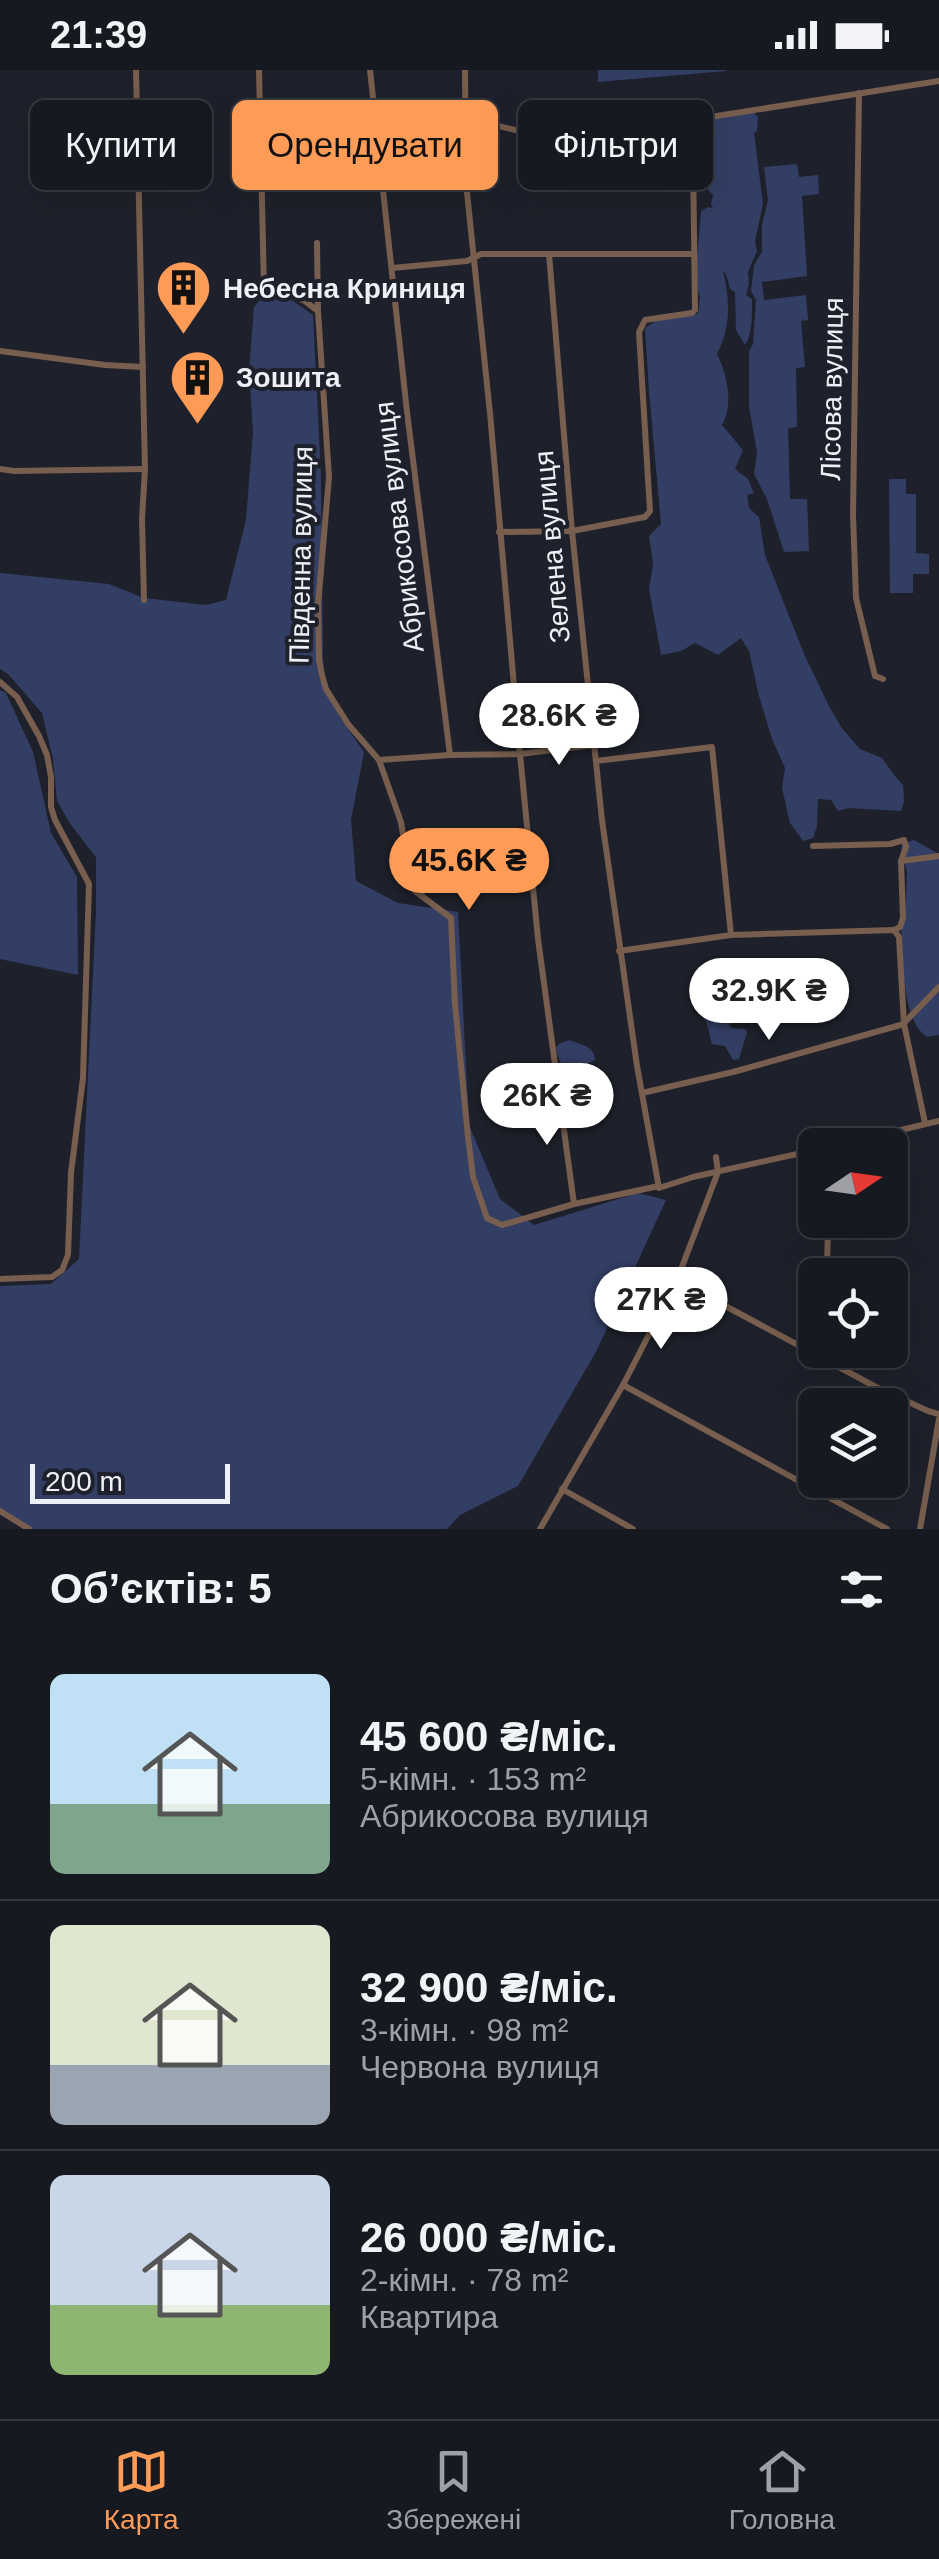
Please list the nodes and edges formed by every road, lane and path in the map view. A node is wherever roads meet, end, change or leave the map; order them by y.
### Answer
1 (136, 70) edge
2 (258, 70) edge
3 (370, 70) edge
4 (465, 70) edge
5 (939, 81) edge
6 (859, 93) junction
7 (466, 100) edge
8 (713, 116) edge
9 (467, 190) edge
10 (692, 190) edge
11 (317, 243) dead end
12 (549, 254) junction
13 (693, 254) junction
14 (474, 257) junction
15 (392, 268) junction
16 (318, 310) junction
17 (0, 351) edge
18 (143, 367) junction
19 (145, 468) junction
20 (0, 470) edge
21 (499, 532) junction
22 (572, 532) junction
23 (144, 600) dead end
24 (883, 679) dead end
25 (0, 682) edge
26 (594, 745) junction
27 (520, 754) junction
28 (450, 755) junction
29 (379, 760) junction
30 (596, 761) junction
31 (812, 846) dead end
32 (939, 856) edge
33 (901, 861) junction
34 (894, 930) junction
35 (731, 935) junction
36 (620, 952) junction
37 (939, 987) edge
38 (904, 1024) junction
39 (642, 1093) junction
40 (939, 1121) edge
41 (925, 1124) junction
42 (908, 1128) edge
43 (798, 1154) edge
44 (716, 1157) dead end
45 (718, 1172) junction
46 (707, 1176) junction
47 (712, 1185) junction
48 (659, 1186) junction
49 (574, 1204) junction
50 (0, 1279) edge
51 (678, 1280) junction
52 (798, 1345) edge
53 (840, 1368) edge
54 (623, 1386) junction
55 (939, 1416) edge
56 (562, 1490) junction
57 (0, 1511) edge
58 (29, 1529) edge
59 (540, 1529) edge
60 (633, 1529) edge
61 (887, 1529) edge
62 (920, 1529) edge

1 - 18 street
2 - 16 street
3 - 15 street, Абрикосова вулиця
4 - 7 street
5 - 6 street
6 - 8 street
6 - 24 street, Лісова вулиця
9 - 14 street
10 - 13 street
11 - 16 street, Південна вулиця
12 - 13 street
12 - 14 street
12 - 22 street, Зелена вулиця
13 - 22 street
14 - 15 street
14 - 21 street
15 - 28 street, Абрикосова вулиця
16 - 29 street, Південна вулиця
17 - 18 street
18 - 19 street
19 - 20 street
19 - 23 street
21 - 22 street
21 - 27 street
22 - 26 street, Зелена вулиця
25 - 50 street
26 - 27 street
26 - 30 street, Зелена вулиця
27 - 28 street
27 - 49 street
28 - 29 street
29 - 49 street
30 - 35 street
30 - 36 street, Зелена вулиця
31 - 33 street
32 - 33 street
33 - 34 street
34 - 35 street
34 - 38 street
35 - 36 street
36 - 39 street, Зелена вулиця
37 - 38 street
38 - 39 street
38 - 41 street
39 - 48 street, Зелена вулиця
40 - 41 street
41 - 42 street
43 - 45 street
44 - 45 street
45 - 46 street
45 - 47 street
46 - 47 street
46 - 48 street
47 - 51 street
48 - 49 street
51 - 52 street
51 - 54 street
53 - 55 street
54 - 56 street
54 - 61 street
55 - 62 street
56 - 59 street
56 - 60 street
57 - 58 street

